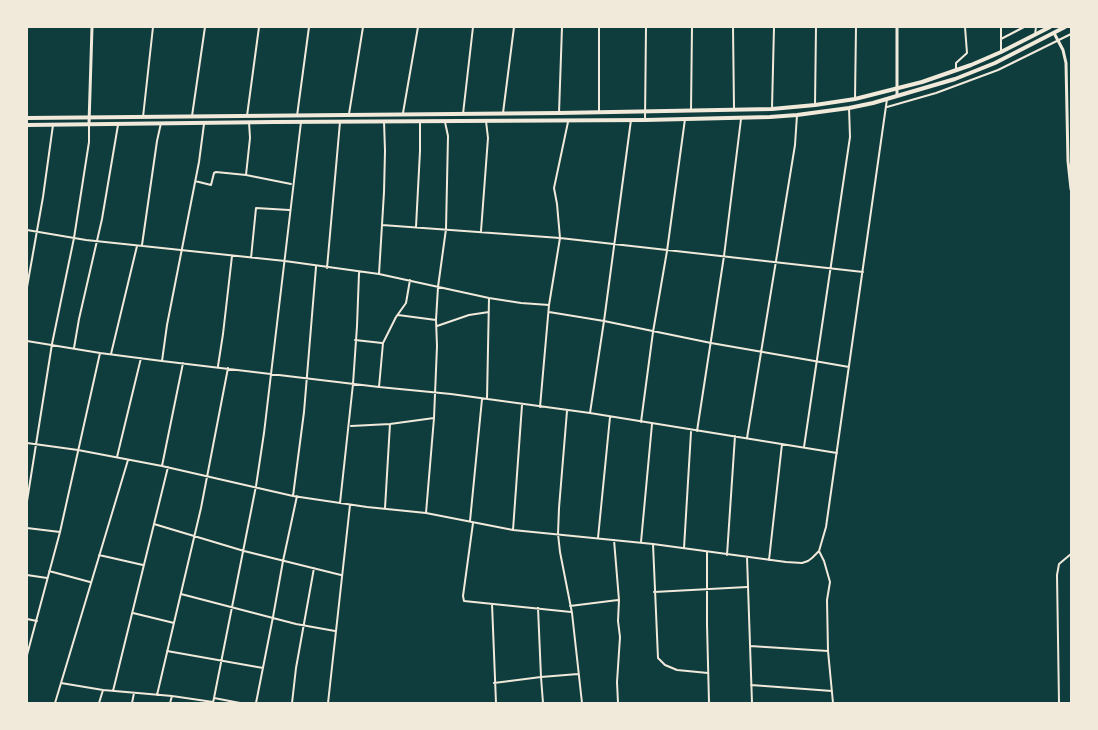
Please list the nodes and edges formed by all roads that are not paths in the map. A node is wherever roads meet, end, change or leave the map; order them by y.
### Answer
1 (92, 27) edge
2 (153, 27) edge
3 (205, 27) edge
4 (259, 27) edge
5 (309, 27) edge
6 (363, 27) edge
7 (418, 27) edge
8 (473, 27) edge
9 (514, 27) edge
10 (562, 27) edge
11 (579, 27) edge
12 (599, 27) edge
13 (645, 27) edge
14 (692, 27) edge
15 (733, 27) edge
16 (774, 27) edge
17 (816, 27) edge
18 (856, 27) edge
19 (965, 27) edge
20 (1001, 27) edge
21 (1024, 27) edge
22 (1036, 27) edge
23 (1050, 27) edge
24 (1065, 27) edge
25 (898, 28) edge
26 (1054, 33) junction
27 (1071, 34) edge
28 (1035, 35) junction
29 (1002, 39) junction
30 (1058, 40) junction
31 (1001, 52) junction
32 (956, 71) junction
33 (896, 89) junction
34 (897, 96) junction
35 (855, 99) junction
36 (887, 99) junction
37 (815, 105) junction
38 (849, 108) junction
39 (886, 108) junction
40 (734, 109) junction
41 (772, 109) junction
42 (691, 110) junction
43 (599, 111) junction
44 (645, 111) junction
45 (503, 113) junction
46 (559, 113) junction
47 (349, 114) junction
48 (367, 114) junction
49 (403, 114) junction
50 (462, 114) junction
51 (797, 115) junction
52 (192, 116) junction
53 (247, 116) junction
54 (297, 116) junction
55 (89, 117) junction
56 (143, 117) junction
57 (27, 118) edge
58 (741, 118) junction
59 (685, 119) junction
60 (568, 120) junction
61 (631, 120) junction
62 (645, 120) junction
63 (384, 121) junction
64 (420, 121) junction
65 (445, 121) junction
66 (486, 121) junction
67 (249, 122) junction
68 (301, 122) junction
69 (340, 122) junction
70 (368, 122) junction
71 (161, 123) junction
72 (204, 123) junction
73 (118, 124) junction
74 (27, 125) edge
75 (53, 125) junction
76 (89, 125) junction
77 (1069, 130) edge
78 (246, 175) junction
79 (195, 181) junction
80 (293, 185) junction
81 (1071, 189) edge
82 (290, 210) junction
83 (382, 225) junction
84 (416, 227) junction
85 (446, 229) junction
86 (27, 230) edge
87 (36, 231) junction
88 (481, 231) junction
89 (74, 238) junction
90 (560, 238) junction
91 (97, 241) junction
92 (615, 245) junction
93 (137, 246) junction
94 (142, 246) junction
95 (182, 250) junction
96 (667, 251) junction
97 (232, 256) junction
98 (724, 256) junction
99 (251, 258) junction
100 (285, 261) junction
101 (776, 262) junction
102 (316, 267) junction
103 (327, 268) junction
104 (830, 268) junction
105 (358, 272) junction
106 (863, 272) junction
107 (379, 274) junction
108 (410, 280) junction
109 (27, 287) edge
110 (438, 287) junction
111 (489, 298) junction
112 (549, 305) junction
113 (489, 312) junction
114 (549, 312) junction
115 (398, 315) junction
116 (436, 320) junction
117 (604, 321) junction
118 (437, 326) junction
119 (653, 332) junction
120 (27, 340) edge
121 (355, 340) junction
122 (383, 343) junction
123 (711, 343) junction
124 (52, 344) junction
125 (74, 348) junction
126 (100, 352) junction
127 (761, 352) junction
128 (111, 354) junction
129 (141, 358) junction
130 (162, 361) junction
131 (817, 361) junction
132 (183, 363) junction
133 (218, 367) junction
134 (849, 367) junction
135 (228, 368) junction
136 (272, 374) junction
137 (307, 378) junction
138 (353, 384) junction
139 (378, 387) junction
140 (436, 393) junction
141 (482, 399) junction
142 (487, 399) junction
143 (522, 405) junction
144 (540, 407) junction
145 (567, 411) junction
146 (590, 413) junction
147 (610, 417) junction
148 (435, 418) junction
149 (640, 422) junction
150 (390, 424) junction
151 (652, 424) junction
152 (350, 426) junction
153 (691, 430) junction
154 (697, 431) junction
155 (735, 436) junction
156 (747, 438) junction
157 (27, 443) edge
158 (35, 444) junction
159 (782, 444) junction
160 (804, 448) junction
161 (78, 450) junction
162 (837, 453) junction
163 (117, 458) junction
164 (128, 460) junction
165 (162, 466) junction
166 (168, 467) junction
167 (207, 476) junction
168 (256, 486) junction
169 (295, 496) junction
170 (27, 501) edge
171 (340, 503) junction
172 (350, 504) junction
173 (385, 508) junction
174 (426, 513) junction
175 (471, 523) junction
176 (154, 524) junction
177 (27, 528) edge
178 (513, 530) junction
179 (60, 532) junction
180 (558, 534) junction
181 (195, 537) junction
182 (598, 538) junction
183 (614, 540) junction
184 (641, 542) junction
185 (653, 544) junction
186 (684, 548) junction
187 (819, 550) junction
188 (244, 551) junction
189 (707, 552) junction
190 (1071, 554) edge
191 (99, 555) junction
192 (727, 555) junction
193 (747, 557) junction
194 (769, 560) junction
195 (283, 561) junction
196 (143, 565) junction
197 (314, 568) junction
198 (49, 571) junction
199 (27, 574) edge
200 (341, 575) junction
201 (47, 578) junction
202 (91, 583) junction
203 (748, 587) junction
204 (707, 590) junction
205 (654, 592) junction
206 (181, 594) junction
207 (619, 600) junction
208 (492, 604) junction
209 (570, 606) junction
210 (233, 607) junction
211 (538, 608) junction
212 (132, 613) junction
213 (572, 613) junction
214 (273, 617) junction
215 (27, 620) edge
216 (37, 621) junction
217 (174, 623) junction
218 (304, 624) junction
219 (337, 632) junction
220 (749, 646) junction
221 (167, 651) junction
222 (828, 651) junction
223 (27, 655) edge
224 (222, 660) junction
225 (263, 668) junction
226 (708, 673) junction
227 (579, 674) junction
228 (541, 677) junction
229 (61, 683) junction
230 (494, 683) junction
231 (751, 685) junction
232 (103, 690) junction
233 (112, 691) junction
234 (832, 691) junction
235 (134, 693) junction
236 (157, 695) junction
237 (172, 696) junction
238 (213, 701) edge
239 (55, 703) edge
240 (99, 703) edge
241 (132, 703) edge
242 (170, 703) edge
243 (240, 703) edge
244 (256, 703) edge
245 (292, 703) edge
246 (328, 703) edge
247 (496, 703) edge
248 (543, 703) edge
249 (582, 703) edge
250 (618, 703) edge
251 (709, 703) edge
252 (752, 703) edge
253 (833, 703) edge
254 (1059, 703) edge

1 - 55 street
2 - 56 street
3 - 52 street
4 - 53 street
5 - 54 street
6 - 47 street
7 - 49 street
8 - 50 street
9 - 45 street
10 - 11 street
10 - 46 street
12 - 43 street
13 - 44 street
14 - 42 street
15 - 40 street
16 - 41 street
17 - 37 street
18 - 35 street
19 - 32 street
20 - 29 street
21 - 29 street
22 - 28 street
23 - 28 main road
24 - 26 main road
25 - 33 street
26 - 30 street
26 - 34 main road
27 - 30 street
28 - 31 main road
29 - 31 street
30 - 39 street
30 - 77 street
31 - 32 main road
32 - 33 main road
33 - 34 street
33 - 35 main road
34 - 36 main road
35 - 37 main road
36 - 38 main road
36 - 39 street
37 - 41 main road
38 - 51 main road
38 - 104 street
39 - 106 street
40 - 41 main road
40 - 42 main road
42 - 44 main road
43 - 44 main road
43 - 46 main road
44 - 62 street
45 - 46 main road
45 - 50 main road
47 - 48 main road
47 - 54 main road
48 - 49 main road
48 - 70 main road
49 - 50 main road
51 - 58 main road
51 - 101 street
52 - 53 main road
52 - 56 main road
53 - 54 main road
55 - 56 main road
55 - 57 main road
55 - 76 street
58 - 59 main road
58 - 98 street
59 - 62 main road
59 - 96 street
60 - 61 main road
60 - 66 main road
60 - 90 street
61 - 62 main road
61 - 92 street
63 - 64 main road
63 - 70 main road
63 - 83 street
64 - 65 main road
64 - 84 street
65 - 66 main road
65 - 85 street
66 - 88 street
67 - 68 main road
67 - 72 main road
67 - 78 street
68 - 69 main road
68 - 80 street
69 - 70 main road
69 - 103 street
71 - 72 main road
71 - 73 main road
71 - 94 street
72 - 79 street
73 - 76 main road
73 - 91 street
74 - 75 main road
75 - 76 main road
75 - 87 street
76 - 89 street
77 - 81 street
78 - 79 street
78 - 80 street
79 - 95 street
80 - 82 street
82 - 99 street
82 - 100 street
83 - 84 street
83 - 107 street
84 - 85 street
85 - 88 street
85 - 110 street
86 - 87 street
87 - 89 street
87 - 109 street
88 - 90 street
89 - 91 street
89 - 124 street
90 - 92 street
90 - 112 street
91 - 93 street
91 - 125 street
92 - 96 street
92 - 117 street
93 - 94 street
93 - 128 street
94 - 95 street
95 - 97 street
95 - 130 street
96 - 98 street
96 - 119 street
97 - 99 street
97 - 133 street
98 - 101 street
98 - 123 street
99 - 100 street
100 - 102 street
100 - 136 street
101 - 104 street
101 - 127 street
102 - 103 street
102 - 137 street
103 - 105 street
104 - 106 street
104 - 131 street
105 - 107 street
105 - 121 street
106 - 134 street
107 - 108 street
108 - 110 street
108 - 115 street
110 - 111 street
110 - 116 street
111 - 112 street
111 - 113 street
112 - 114 street
113 - 118 street
113 - 142 street
114 - 117 street
114 - 144 street
115 - 116 street
115 - 122 street
116 - 118 street
117 - 119 street
117 - 146 street
118 - 140 street
119 - 123 street
119 - 149 street
120 - 124 street
121 - 122 street
121 - 138 street
122 - 139 street
123 - 127 street
123 - 154 street
124 - 125 street
124 - 158 street
125 - 126 street
126 - 128 street
126 - 161 street
127 - 131 street
127 - 156 street
128 - 129 street
129 - 130 street
129 - 163 street
130 - 132 street
131 - 134 street
131 - 160 street
132 - 133 street
132 - 165 street
133 - 135 street
134 - 162 street
135 - 136 street
135 - 167 street
136 - 137 street
136 - 168 street
137 - 138 street
137 - 169 street
138 - 139 street
138 - 152 street
139 - 140 street
140 - 141 street
140 - 148 street
141 - 142 street
141 - 175 street
142 - 143 street
143 - 144 street
143 - 178 street
144 - 145 street
145 - 146 street
145 - 180 street
146 - 147 street
147 - 149 street
147 - 182 street
148 - 150 street
148 - 174 street
149 - 151 street
150 - 152 street
150 - 173 street
151 - 153 street
151 - 184 street
152 - 171 street
153 - 154 street
153 - 186 street
154 - 155 street
155 - 156 street
155 - 192 street
156 - 159 street
157 - 158 street
158 - 161 street
158 - 170 street
159 - 160 street
159 - 194 street
160 - 162 street
161 - 163 street
161 - 179 street
162 - 187 street
163 - 164 street
164 - 165 street
164 - 191 street
165 - 166 street
166 - 167 street
166 - 176 street
167 - 168 street
167 - 181 street
168 - 169 street
168 - 188 street
169 - 171 street
169 - 195 street
171 - 172 street
172 - 173 street
172 - 200 street
173 - 174 street
174 - 175 street
175 - 178 street
175 - 208 street
176 - 181 street
176 - 196 street
177 - 179 street
178 - 180 street
179 - 198 street
180 - 182 street
180 - 209 street
181 - 188 street
181 - 206 street
182 - 183 street
183 - 184 street
183 - 207 street
184 - 185 street
185 - 186 street
185 - 205 street
186 - 189 street
187 - 194 street
187 - 222 street
188 - 195 street
188 - 210 street
189 - 192 street
189 - 204 street
190 - 254 street
191 - 196 street
191 - 202 street
192 - 193 street
193 - 194 street
193 - 203 street
195 - 197 street
195 - 214 street
196 - 212 street
197 - 200 street
197 - 218 street
198 - 201 street
198 - 202 street
199 - 201 street
200 - 219 street
201 - 216 street
202 - 229 street
203 - 204 street
203 - 220 street
204 - 205 street
204 - 226 street
205 - 226 street
206 - 210 street
206 - 217 street
207 - 209 street
207 - 250 street
208 - 211 street
208 - 230 street
209 - 213 street
210 - 214 street
210 - 224 street
211 - 213 street
211 - 228 street
212 - 217 street
212 - 233 street
213 - 227 street
214 - 218 street
214 - 225 street
215 - 216 street
216 - 223 street
217 - 221 street
218 - 219 street
218 - 245 street
219 - 246 street
220 - 222 street
220 - 231 street
221 - 224 street
221 - 236 street
222 - 234 street
224 - 225 street
224 - 238 street
225 - 244 street
226 - 251 street
227 - 228 street
227 - 249 street
228 - 230 street
228 - 248 street
229 - 232 street
229 - 239 street
230 - 247 street
231 - 234 street
231 - 252 street
232 - 233 street
232 - 240 street
233 - 235 street
234 - 253 street
235 - 236 street
235 - 241 street
236 - 237 street
237 - 238 street
237 - 242 street
238 - 243 street

